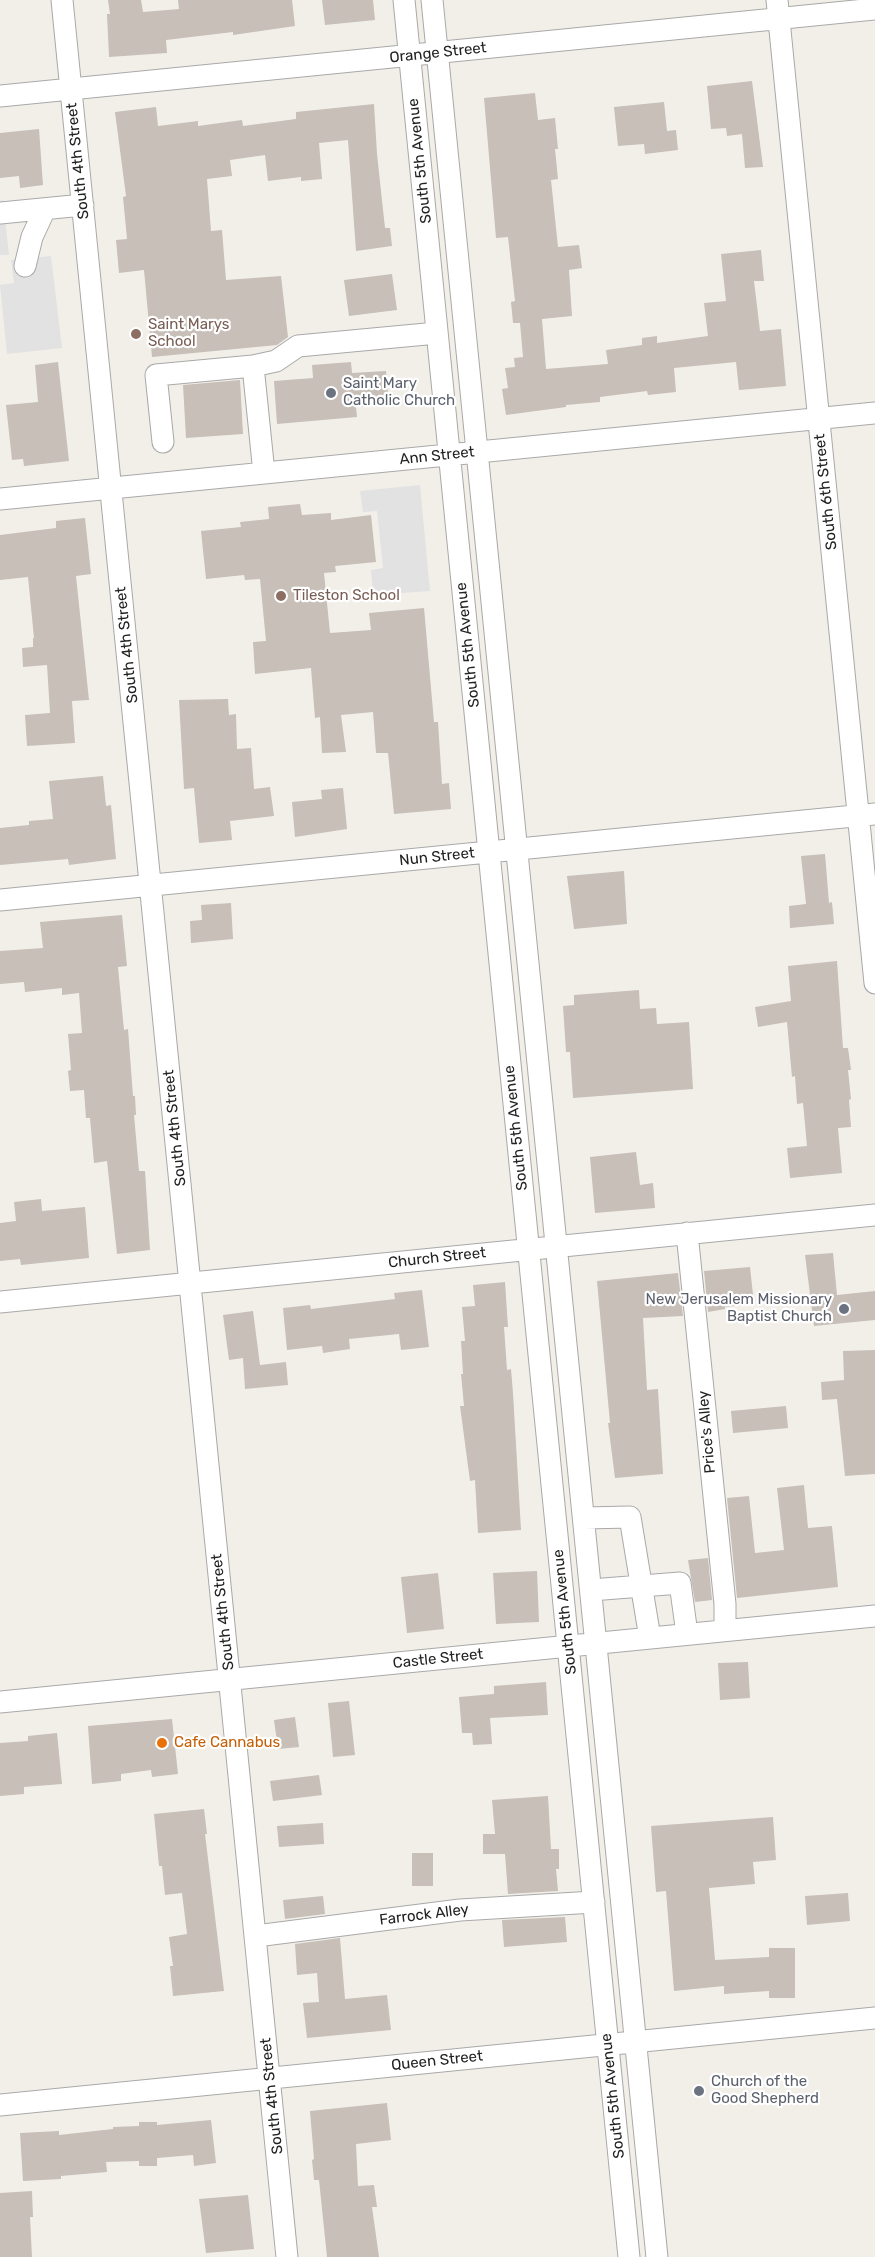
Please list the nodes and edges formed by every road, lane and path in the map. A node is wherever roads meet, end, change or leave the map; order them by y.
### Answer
1 (62, 0) edge
2 (404, 0) edge
3 (432, 0) edge
4 (778, 9) edge
5 (875, 9) edge
6 (437, 53) junction
7 (409, 56) junction
8 (71, 89) junction
9 (0, 96) edge
10 (83, 205) junction
11 (45, 209) junction
12 (0, 213) edge
13 (25, 266) dead end
14 (437, 333) junction
15 (252, 366) junction
16 (875, 413) edge
17 (819, 418) junction
18 (163, 442) dead end
19 (477, 452) junction
20 (449, 455) junction
21 (264, 473) junction
22 (111, 488) junction
23 (0, 499) edge
24 (867, 814) edge
25 (517, 849) junction
26 (489, 852) junction
27 (151, 885) junction
28 (0, 900) edge
29 (875, 983) edge
30 (875, 1215) edge
31 (687, 1233) junction
32 (557, 1247) junction
33 (528, 1249) junction
34 (190, 1283) junction
35 (0, 1302) edge
36 (584, 1518) junction
37 (642, 1587) junction
38 (591, 1590) junction
39 (875, 1616) edge
40 (725, 1630) junction
41 (687, 1634) junction
42 (650, 1638) junction
43 (596, 1643) junction
44 (568, 1646) junction
45 (230, 1679) junction
46 (0, 1702) edge
47 (594, 1902) junction
48 (256, 1936) junction
49 (875, 2018) edge
50 (636, 2042) junction
51 (608, 2045) junction
52 (270, 2078) junction
53 (0, 2105) edge
54 (287, 2257) edge
55 (629, 2257) edge
56 (657, 2257) edge

1 - 8 street, South 4th Street
2 - 7 street, South 5th Avenue
3 - 6 street, South 5th Avenue
4 - 5 street, Orange Street
4 - 6 street, Orange Street
4 - 17 street, South 6th Street
6 - 7 street, Orange Street
6 - 19 street, South 5th Avenue
7 - 8 street, Orange Street
7 - 14 street, South 5th Avenue
8 - 9 street, Orange Street
8 - 10 street, South 4th Street
10 - 11 street
10 - 22 street, South 4th Street
11 - 12 street
11 - 13 street
14 - 15 street
14 - 20 street, South 5th Avenue
15 - 18 street
15 - 21 street
16 - 17 street, Ann Street
17 - 19 street, Ann Street
17 - 24 street, South 6th Street
19 - 20 street, Ann Street
19 - 25 street, South 5th Avenue
20 - 21 street, Ann Street
20 - 26 street, South 5th Avenue
21 - 22 street, Ann Street
22 - 23 street, Ann Street
22 - 27 street, South 4th Street
24 - 25 street, Nun Street
24 - 29 street, South 6th Street
25 - 26 street, Nun Street
25 - 32 street, South 5th Avenue
26 - 27 street, Nun Street
26 - 33 street, South 5th Avenue
27 - 28 street, Nun Street
27 - 34 street, South 4th Street
30 - 31 street, Church Street
31 - 32 street, Church Street
31 - 40 street, Price's Alley
32 - 33 street, Church Street
32 - 36 street, South 5th Avenue
33 - 34 street, Church Street
33 - 44 street, South 5th Avenue
34 - 35 street, Church Street
34 - 45 street, South 4th Street
36 - 37 street
36 - 38 street, South 5th Avenue
37 - 38 street
37 - 41 street
37 - 42 street
38 - 43 street, South 5th Avenue
39 - 40 street, Castle Street
40 - 41 street, Castle Street
41 - 42 street, Castle Street
42 - 43 street, Castle Street
43 - 44 street, Castle Street
43 - 50 street, South 5th Avenue
44 - 45 street, Castle Street
44 - 47 street, South 5th Avenue
45 - 46 street, Castle Street
45 - 48 street, South 4th Street
47 - 48 street, Farrock Alley
47 - 51 street, South 5th Avenue
48 - 52 street, South 4th Street
49 - 50 street, Queen Street
50 - 51 street, Queen Street
50 - 56 street, South 5th Avenue
51 - 52 street, Queen Street
51 - 55 street, South 5th Avenue
52 - 53 street, Queen Street
52 - 54 street, South 4th Street

